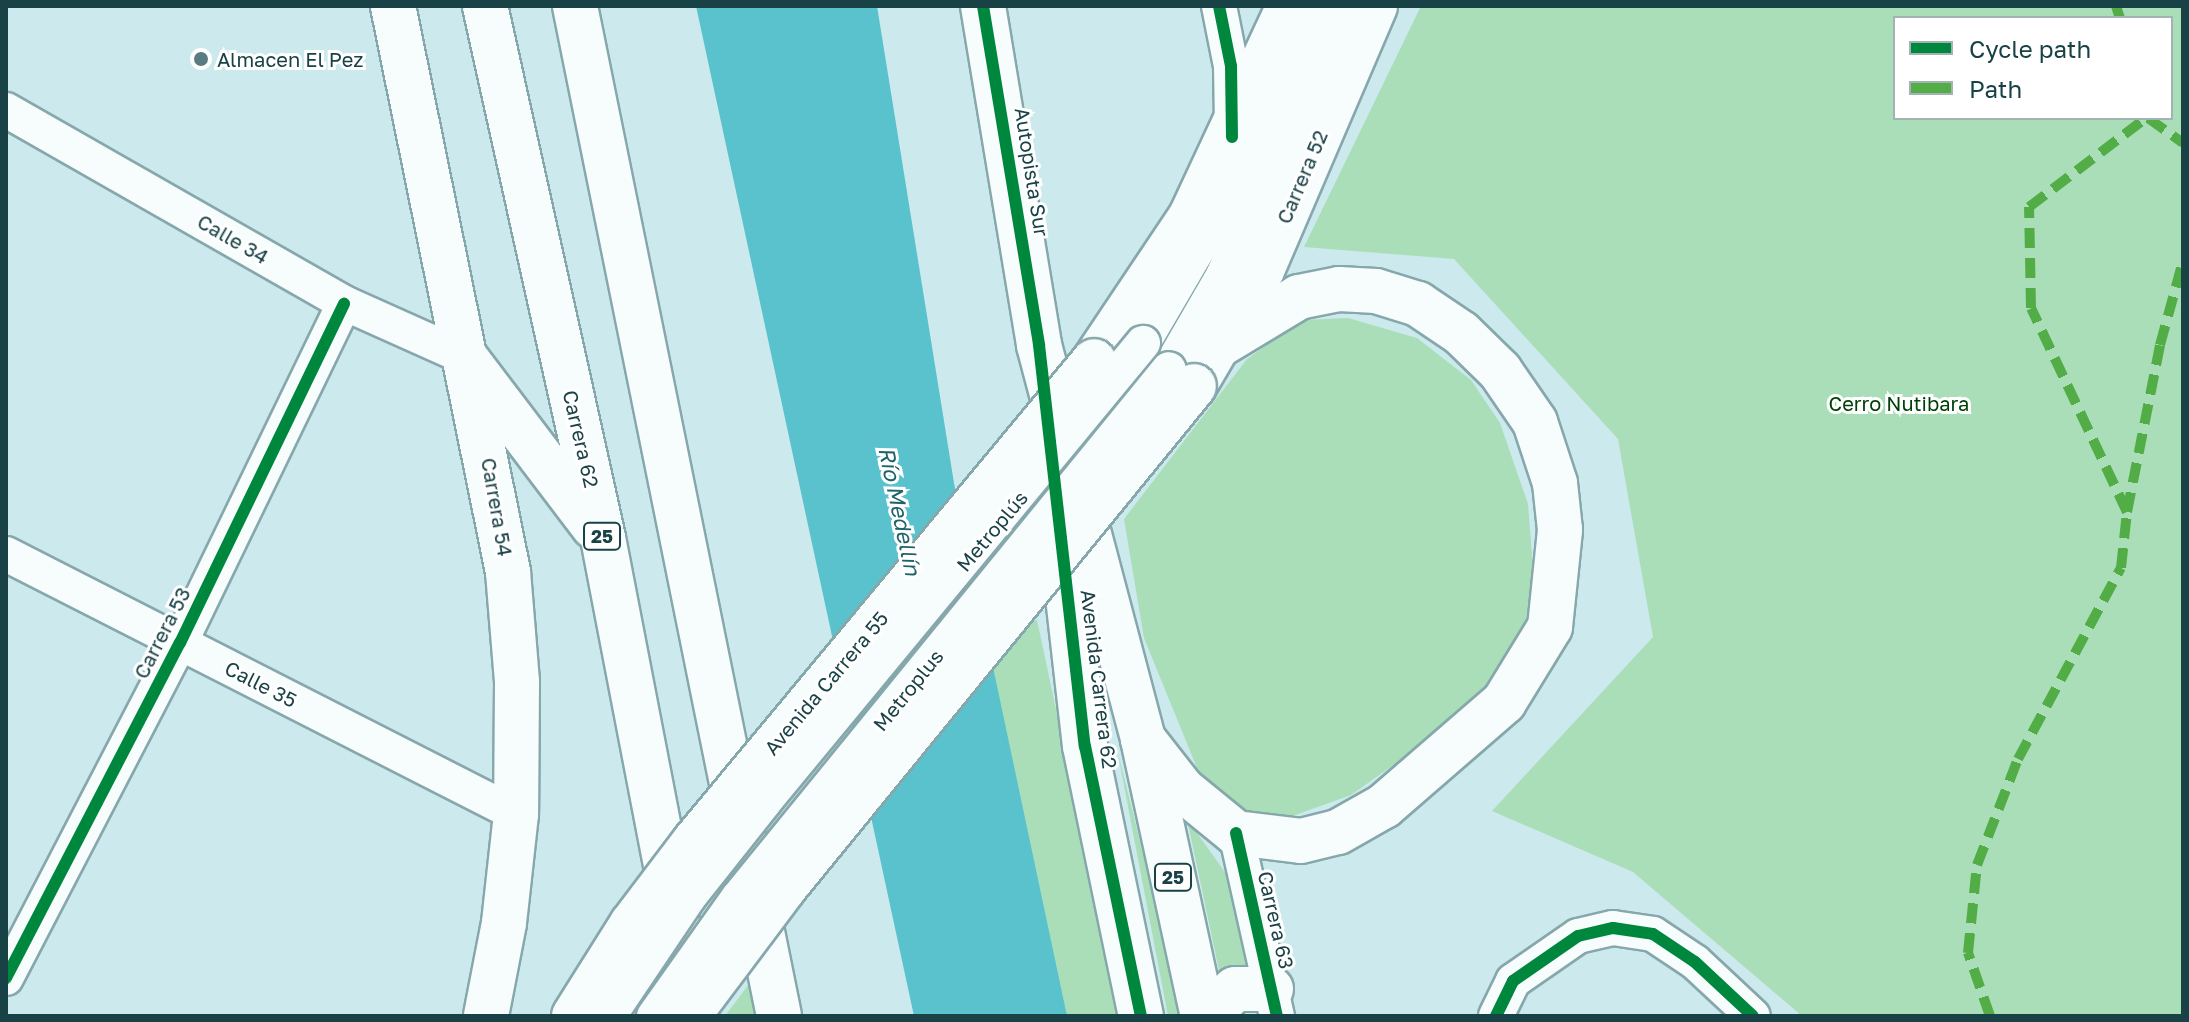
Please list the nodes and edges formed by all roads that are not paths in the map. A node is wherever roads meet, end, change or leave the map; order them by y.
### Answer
1 (393, 6) edge
2 (485, 6) edge
3 (575, 6) edge
4 (983, 6) edge
5 (1219, 6) edge
6 (1289, 6) edge
7 (1313, 6) edge
8 (1338, 6) edge
9 (1375, 6) edge
10 (6, 110) edge
11 (1232, 137) junction
12 (344, 303) junction
13 (1221, 344) junction
14 (1039, 345) junction
15 (465, 357) junction
16 (1182, 378) junction
17 (603, 538) junction
18 (6, 554) edge
19 (180, 643) junction
20 (1143, 739) junction
21 (516, 814) junction
22 (1236, 833) junction
23 (6, 978) edge
24 (1274, 1002) edge
25 (486, 1016) edge
26 (574, 1016) edge
27 (609, 1016) edge
28 (654, 1016) edge
29 (688, 1016) edge
30 (695, 1016) edge
31 (779, 1016) edge
32 (1141, 1016) edge
33 (1205, 1016) edge
34 (1496, 1016) edge
35 (1753, 1016) edge

1 - 15 main road, Carrera 54
2 - 17 main road, Carrera 62 / 25
3 - 31 main road
4 - 14 main road, Autopista Sur / 25
5 - 11 street
6 - 11 main road
7 - 27 street, Metroplús, bridge
8 - 16 street
9 - 13 main road, Carrera 52
10 - 12 street, Calle 34
11 - 26 main road, Avenida Carrera 55, bridge
12 - 15 street, Calle 34
12 - 19 street, Carrera 53
13 - 16 main road, Carrera 52
13 - 22 main road
14 - 20 main road, Autopista Sur / 25
14 - 32 main road, Avenida Carrera 62 / 25
15 - 17 main road
15 - 21 main road, Carrera 54
16 - 28 street, Metroplus, bridge
16 - 29 main road, bridge
17 - 30 main road, Carrera 62 / 25
18 - 19 street, Calle 35
19 - 21 street, Calle 35
19 - 23 street, Carrera 53
20 - 22 main road
20 - 33 main road, Avenida Carrera 62 / 25
21 - 25 main road, Carrera 54
22 - 24 street, Carrera 63
24 - 33 main road
34 - 35 street

